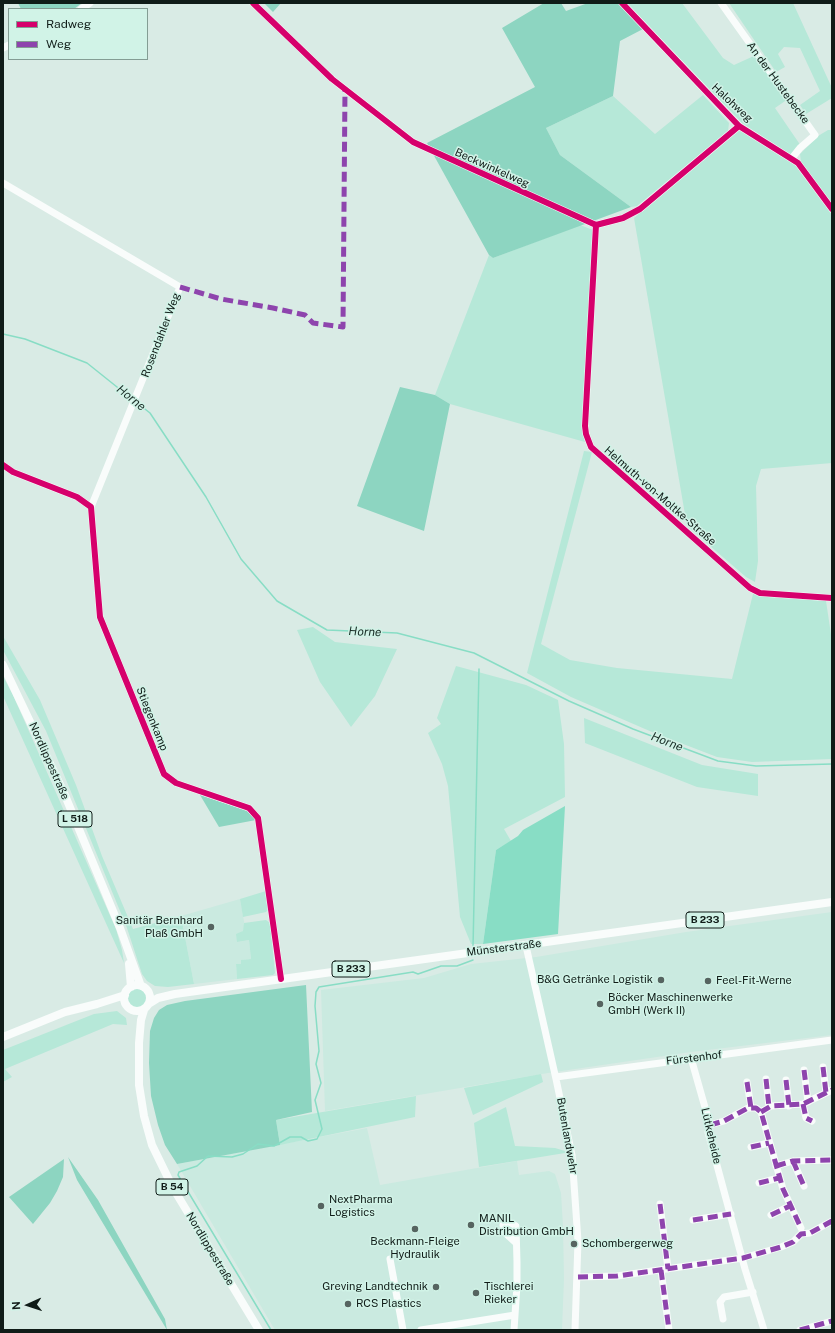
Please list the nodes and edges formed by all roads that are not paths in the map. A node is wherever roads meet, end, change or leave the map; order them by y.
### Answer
1 (253, 3) edge
2 (622, 3) edge
3 (721, 3) edge
4 (739, 126) junction
5 (792, 158) junction
6 (3, 183) edge
7 (832, 210) edge
8 (596, 225) junction
9 (3, 465) edge
10 (91, 507) junction
11 (832, 598) edge
12 (3, 665) edge
13 (832, 902) edge
14 (526, 946) junction
15 (127, 947) junction
16 (281, 979) junction
17 (141, 986) junction
18 (131, 987) junction
19 (149, 991) junction
20 (175, 994) junction
21 (124, 995) junction
22 (150, 1003) junction
23 (97, 1004) junction
24 (129, 1008) junction
25 (144, 1010) junction
26 (3, 1037) edge
27 (832, 1040) edge
28 (139, 1043) junction
29 (691, 1058) junction
30 (823, 1067) dead end
31 (804, 1070) dead end
32 (556, 1077) junction
33 (766, 1079) dead end
34 (786, 1080) dead end
35 (747, 1082) dead end
36 (829, 1091) edge
37 (806, 1103) junction
38 (789, 1106) junction
39 (769, 1107) junction
40 (750, 1108) junction
41 (762, 1112) junction
42 (812, 1121) dead end
43 (710, 1125) junction
44 (769, 1144) junction
45 (751, 1148) dead end
46 (832, 1160) edge
47 (793, 1161) junction
48 (776, 1166) junction
49 (779, 1178) junction
50 (759, 1183) dead end
51 (804, 1186) dead end
52 (660, 1204) dead end
53 (790, 1206) junction
54 (731, 1214) junction
55 (771, 1215) dead end
56 (693, 1220) dead end
57 (832, 1221) edge
58 (801, 1228) dead end
59 (516, 1243) dead end
60 (743, 1258) junction
61 (390, 1259) dead end
62 (664, 1269) junction
63 (578, 1277) junction
64 (753, 1292) junction
65 (515, 1315) junction
66 (249, 1316) junction
67 (723, 1319) dead end
68 (832, 1321) edge
69 (254, 1330) edge
70 (259, 1330) edge
71 (403, 1330) edge
72 (421, 1330) edge
73 (514, 1330) edge
74 (575, 1330) edge
75 (669, 1330) edge
76 (764, 1330) edge
77 (800, 1330) edge

1 - 8 street, Beckwinkelweg
2 - 4 street, Halohweg
3 - 5 street, An der Hustebecke
4 - 5 street, Halohweg
4 - 8 street
5 - 7 street, Halohweg
6 - 10 street, Rosendahler Weg
8 - 11 street, Helmuth-von-Moltke-Straße
9 - 10 street
10 - 16 street, Stiegenkamp
12 - 15 main road, Nordlippestraße / L 518
13 - 14 main road, Münsterstraße / B 233
14 - 16 main road, Münsterstraße / B 233
14 - 32 street, Butenlandwehr
15 - 17 main road, Nordlippestraße / L 518
15 - 18 main road, Nordlippestraße / L 518
16 - 20 main road, Münsterstraße / B 233
17 - 18 main road
17 - 19 main road
18 - 21 main road
19 - 20 main road, Münsterstraße / B 233
19 - 22 main road
20 - 22 main road, Münsterstraße / B 233
21 - 23 main road
21 - 24 main road
22 - 25 main road
23 - 24 main road
23 - 26 main road
24 - 25 main road
24 - 28 main road, Nordlippestraße / B 54
25 - 28 main road, Nordlippestraße / B 54
27 - 29 street, Fürstenhof
28 - 66 main road, Nordlippestraße / B 54
29 - 32 street, Fürstenhof
29 - 43 street, Lütkeheide
30 - 36 street
31 - 37 street
32 - 63 street, Butenlandwehr
33 - 39 street
34 - 38 street
35 - 40 street
36 - 37 street
37 - 38 street
37 - 42 street
38 - 39 street
39 - 41 street
40 - 41 street
40 - 43 street
41 - 44 street
43 - 54 street, Lütkeheide
44 - 45 street
44 - 48 street
46 - 47 street
47 - 48 street
47 - 51 street
48 - 49 street
49 - 50 street
49 - 53 street
52 - 62 street
53 - 55 street
53 - 58 street
54 - 56 street
54 - 60 street, Lütkeheide
57 - 60 street
59 - 65 street
60 - 62 street
60 - 64 street, Lütkeheide
61 - 71 street
62 - 63 street
62 - 75 street
63 - 74 street, Butenlandwehr
64 - 67 street
64 - 76 street, Lütkeheide
65 - 72 street
65 - 73 street
66 - 69 main road, Nordlippestraße / B 54
66 - 70 main road, Nordlippestraße / B 54
68 - 77 street

